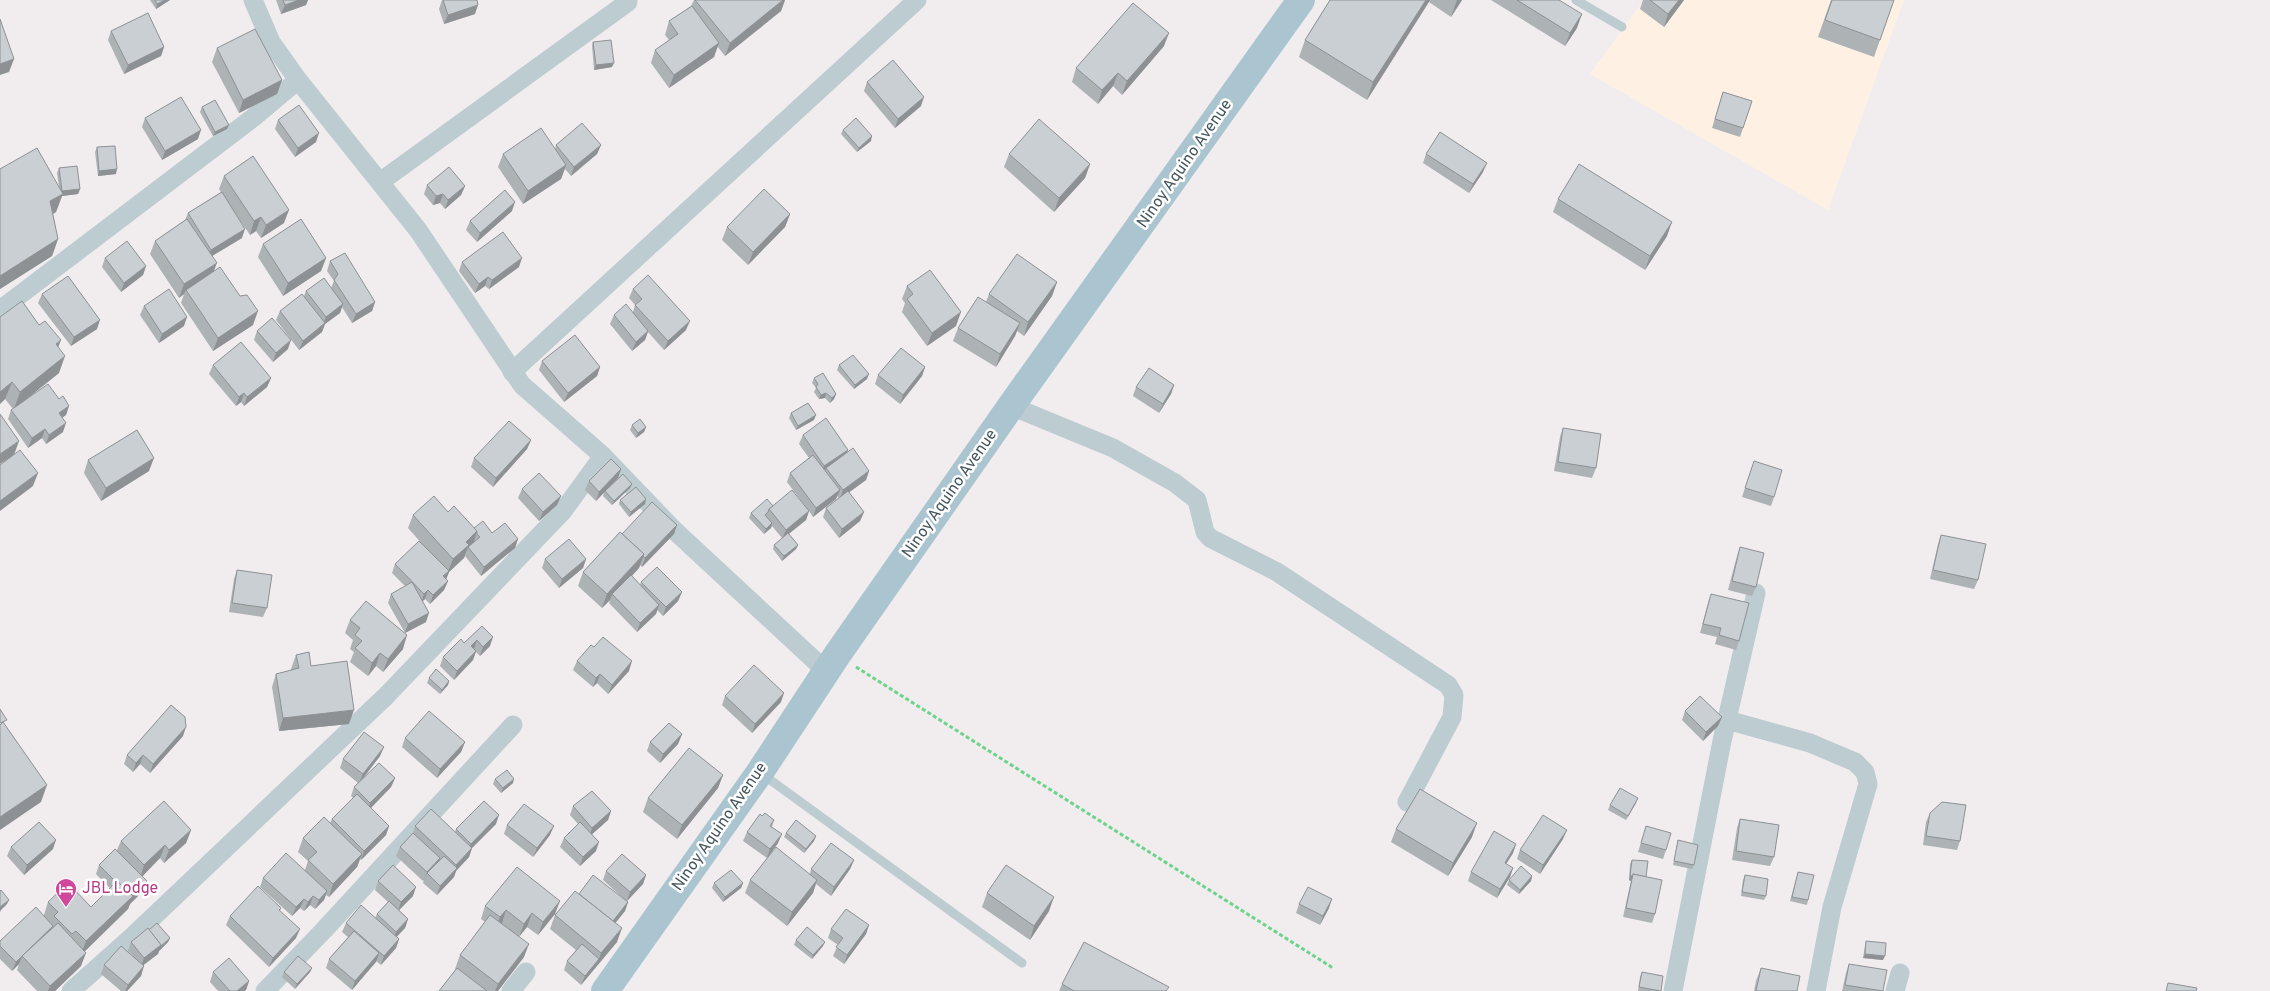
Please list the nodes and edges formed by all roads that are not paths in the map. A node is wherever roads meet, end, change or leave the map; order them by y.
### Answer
1 (253, 0) edge
2 (917, 0) edge
3 (1301, 0) edge
4 (1576, 0) edge
5 (628, 2) dead end
6 (1622, 27) dead end
7 (298, 80) junction
8 (380, 182) junction
9 (0, 310) edge
10 (512, 372) junction
11 (1011, 406) junction
12 (603, 456) junction
13 (1756, 593) edge
14 (832, 663) junction
15 (1727, 720) junction
16 (513, 725) dead end
17 (760, 772) junction
18 (1407, 802) dead end
19 (1022, 963) dead end
20 (526, 972) dead end
21 (71, 991) edge
22 (265, 991) edge
23 (511, 991) edge
24 (605, 991) edge
25 (1672, 991) edge
26 (1816, 991) edge

1 - 7 street
2 - 10 street
3 - 11 main road, Ninoy Aquino Avenue
4 - 6 lane
5 - 8 street
7 - 8 street
7 - 9 street
8 - 10 street
10 - 12 street
11 - 14 main road, Ninoy Aquino Avenue
11 - 18 street
12 - 14 street
12 - 21 street
13 - 15 street
14 - 17 main road, Ninoy Aquino Avenue
15 - 25 street
15 - 26 street
16 - 22 street
17 - 19 lane
17 - 24 main road, Ninoy Aquino Avenue
20 - 23 street

